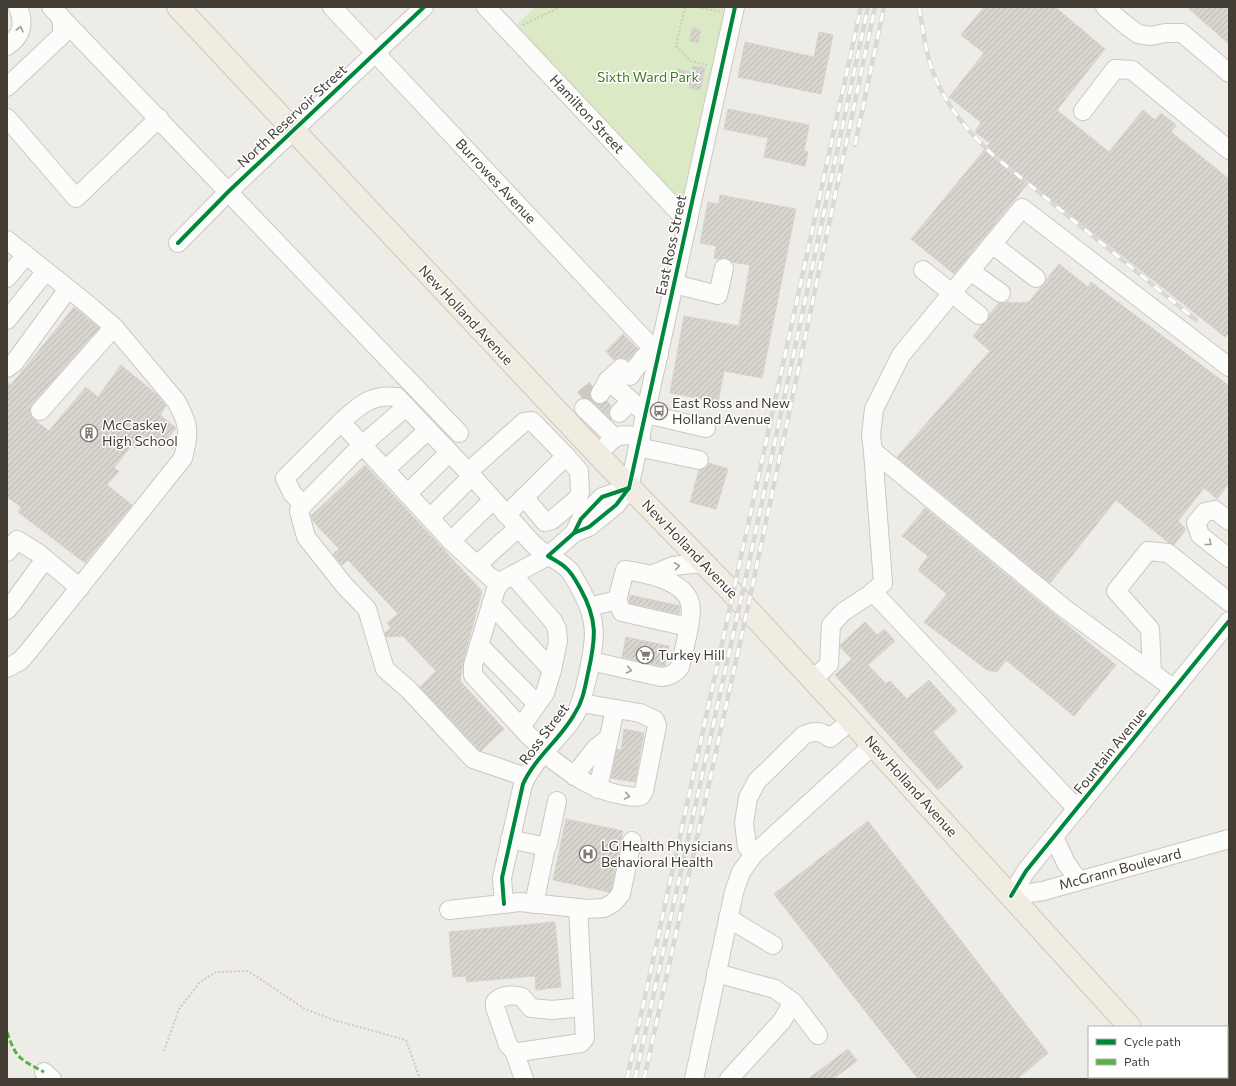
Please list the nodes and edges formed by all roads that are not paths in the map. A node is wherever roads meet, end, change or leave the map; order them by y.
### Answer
1 (18, 7) edge
2 (178, 7) edge
3 (332, 7) edge
4 (424, 7) edge
5 (486, 7) edge
6 (1105, 7) edge
7 (55, 11) edge
8 (734, 11) edge
9 (7, 46) edge
10 (376, 53) junction
11 (1229, 73) edge
12 (7, 87) edge
13 (1083, 111) dead end
14 (7, 118) edge
15 (158, 118) junction
16 (293, 130) junction
17 (1229, 150) edge
18 (229, 191) junction
19 (688, 222) junction
20 (7, 240) edge
21 (178, 243) dead end
22 (992, 244) junction
23 (26, 255) junction
24 (724, 268) dead end
25 (923, 270) dead end
26 (46, 271) junction
27 (970, 271) junction
28 (7, 278) edge
29 (1036, 278) dead end
30 (674, 284) junction
31 (68, 289) junction
32 (952, 293) junction
33 (1001, 293) dead end
34 (980, 315) dead end
35 (7, 320) edge
36 (114, 327) junction
37 (657, 361) junction
38 (1229, 367) edge
39 (7, 368) edge
40 (589, 402) junction
41 (406, 407) junction
42 (638, 407) junction
43 (40, 411) dead end
44 (341, 422) junction
45 (706, 428) dead end
46 (428, 430) junction
47 (459, 432) dead end
48 (622, 432) junction
49 (362, 445) junction
50 (873, 451) junction
51 (449, 453) junction
52 (598, 454) junction
53 (566, 456) junction
54 (699, 460) dead end
55 (385, 470) junction
56 (470, 474) junction
57 (629, 488) junction
58 (407, 494) junction
59 (524, 497) junction
60 (493, 500) junction
61 (303, 505) junction
62 (506, 515) junction
63 (430, 518) junction
64 (1229, 521) edge
65 (518, 528) junction
66 (451, 541) junction
67 (7, 552) edge
68 (548, 556) junction
69 (1229, 558) edge
70 (45, 559) junction
71 (704, 563) junction
72 (477, 565) junction
73 (651, 574) junction
74 (506, 579) junction
75 (80, 588) junction
76 (873, 592) junction
77 (617, 600) junction
78 (1229, 602) edge
79 (491, 604) junction
80 (589, 607) junction
81 (7, 610) edge
82 (1229, 621) edge
83 (688, 627) junction
84 (479, 645) junction
85 (591, 661) junction
86 (7, 668) edge
87 (552, 670) junction
88 (1152, 672) junction
89 (813, 680) junction
90 (1174, 689) junction
91 (580, 702) junction
92 (537, 704) junction
93 (615, 709) junction
94 (851, 721) junction
95 (521, 727) junction
96 (609, 736) junction
97 (873, 745) junction
98 (545, 752) junction
99 (574, 776) junction
100 (526, 777) junction
101 (598, 789) junction
102 (557, 801) dead end
103 (1077, 809) junction
104 (1054, 837) junction
105 (510, 839) junction
106 (1229, 839) edge
107 (632, 841) dead end
108 (546, 847) junction
109 (754, 854) junction
110 (1079, 881) junction
111 (1011, 896) junction
112 (504, 904) junction
113 (534, 904) junction
114 (578, 908) junction
115 (449, 910) dead end
116 (728, 918) junction
117 (773, 945) dead end
118 (716, 972) junction
119 (793, 1002) junction
120 (583, 1008) junction
121 (1129, 1026) edge
122 (818, 1035) dead end
123 (514, 1051) junction
124 (524, 1079) edge
125 (694, 1079) edge
126 (729, 1079) edge

9 -> 1 street
2 - 16 main road, New Holland Avenue
3 - 10 street, Burrowes Avenue
4 - 10 street, North Reservoir Street
5 - 19 street, Hamilton Street
6 - 11 street
7 - 12 street
7 - 15 street
8 - 19 street, East Ross Street
10 - 16 street, North Reservoir Street
10 - 37 street, Burrowes Avenue
13 - 17 street
14 - 15 street
15 - 18 street
16 - 18 street, North Reservoir Street
16 - 40 main road, New Holland Avenue
18 - 21 street, North Reservoir Street
18 - 47 street
19 - 30 street, East Ross Street
20 - 23 street
22 - 27 street
22 - 29 street
22 - 38 street
23 - 26 street
23 - 28 street
24 - 30 street
25 - 32 street
26 - 31 street
26 - 35 street
27 - 32 street
27 - 33 street
30 - 37 street, East Ross Street
31 - 36 street
31 - 39 street
32 - 34 street
32 - 50 street
36 - 43 street
36 - 75 street
37 - 40 street
37 - 42 street, East Ross Street
40 - 42 street
40 - 48 street
40 - 52 main road, New Holland Avenue
41 - 44 street, Ross Street
41 - 46 street, Ross Street
41 - 49 street
42 - 45 street
42 - 48 street, East Ross Street
42 - 48 street
44 - 49 street
44 - 61 street, Ross Street
46 - 51 street, Ross Street
46 - 55 street
48 - 52 street
48 - 54 street
48 - 57 street, East Ross Street
49 - 55 street
49 - 61 street
50 - 76 street
50 - 88 street
51 - 56 street, Ross Street
51 - 58 street
52 - 57 main road, New Holland Avenue
53 - 56 street
53 - 59 street
53 - 59 street
55 - 58 street
56 - 60 street, Ross Street
56 - 63 street
57 - 68 street
57 - 71 main road, New Holland Avenue
58 - 63 street
59 - 62 street
60 - 62 street, Ross Street
60 - 66 street
61 - 100 street
62 - 65 street, Ross Street
63 - 66 street
64 -> 69 street
65 - 68 street, Ross Street
65 - 72 street
66 - 72 street
67 - 70 street
68 - 74 street
68 - 80 street, Ross Street
70 - 75 street
70 - 81 street
73 -> 71 street
71 - 89 main road, New Holland Avenue
72 - 74 street
73 - 77 street
73 - 83 street
74 - 79 street
74 - 87 street
75 - 86 street
76 - 89 street
76 - 103 street
77 - 80 street
77 - 83 street
78 - 88 street
79 - 84 street
79 - 87 street
80 - 85 street, Ross Street
82 - 90 street, Fountain Avenue
85 -> 83 street
84 - 92 street
84 - 95 street
85 - 91 street, Ross Street
87 - 92 street
88 - 90 street
89 - 94 main road, New Holland Avenue
90 - 103 street, Fountain Avenue
91 - 93 street
91 - 98 street, Ross Street
92 - 95 street
93 - 96 street
101 -> 93 street
94 - 97 main road, New Holland Avenue
94 - 109 street
95 - 98 street
96 - 99 street
96 - 101 street
97 - 109 street
97 - 111 main road, New Holland Avenue
98 - 99 street
98 - 100 street, Ross Street
99 - 101 street
100 - 105 street, Ross Street
102 - 108 street
103 - 104 street, Fountain Avenue
104 - 110 street
104 - 111 street, Fountain Avenue
105 - 108 street
105 - 112 street, Ross Street
106 - 110 street, McGrann Boulevard
107 - 114 street
108 - 113 street
109 - 116 street
110 - 111 street, McGrann Boulevard
111 - 121 main road, New Holland Avenue
112 - 113 street
112 - 115 street
113 - 114 street
114 - 120 street
116 - 117 street
116 - 118 street
118 - 119 street
118 - 125 street
119 - 122 street
119 - 126 street
120 - 123 street
120 - 123 street
123 - 124 street

